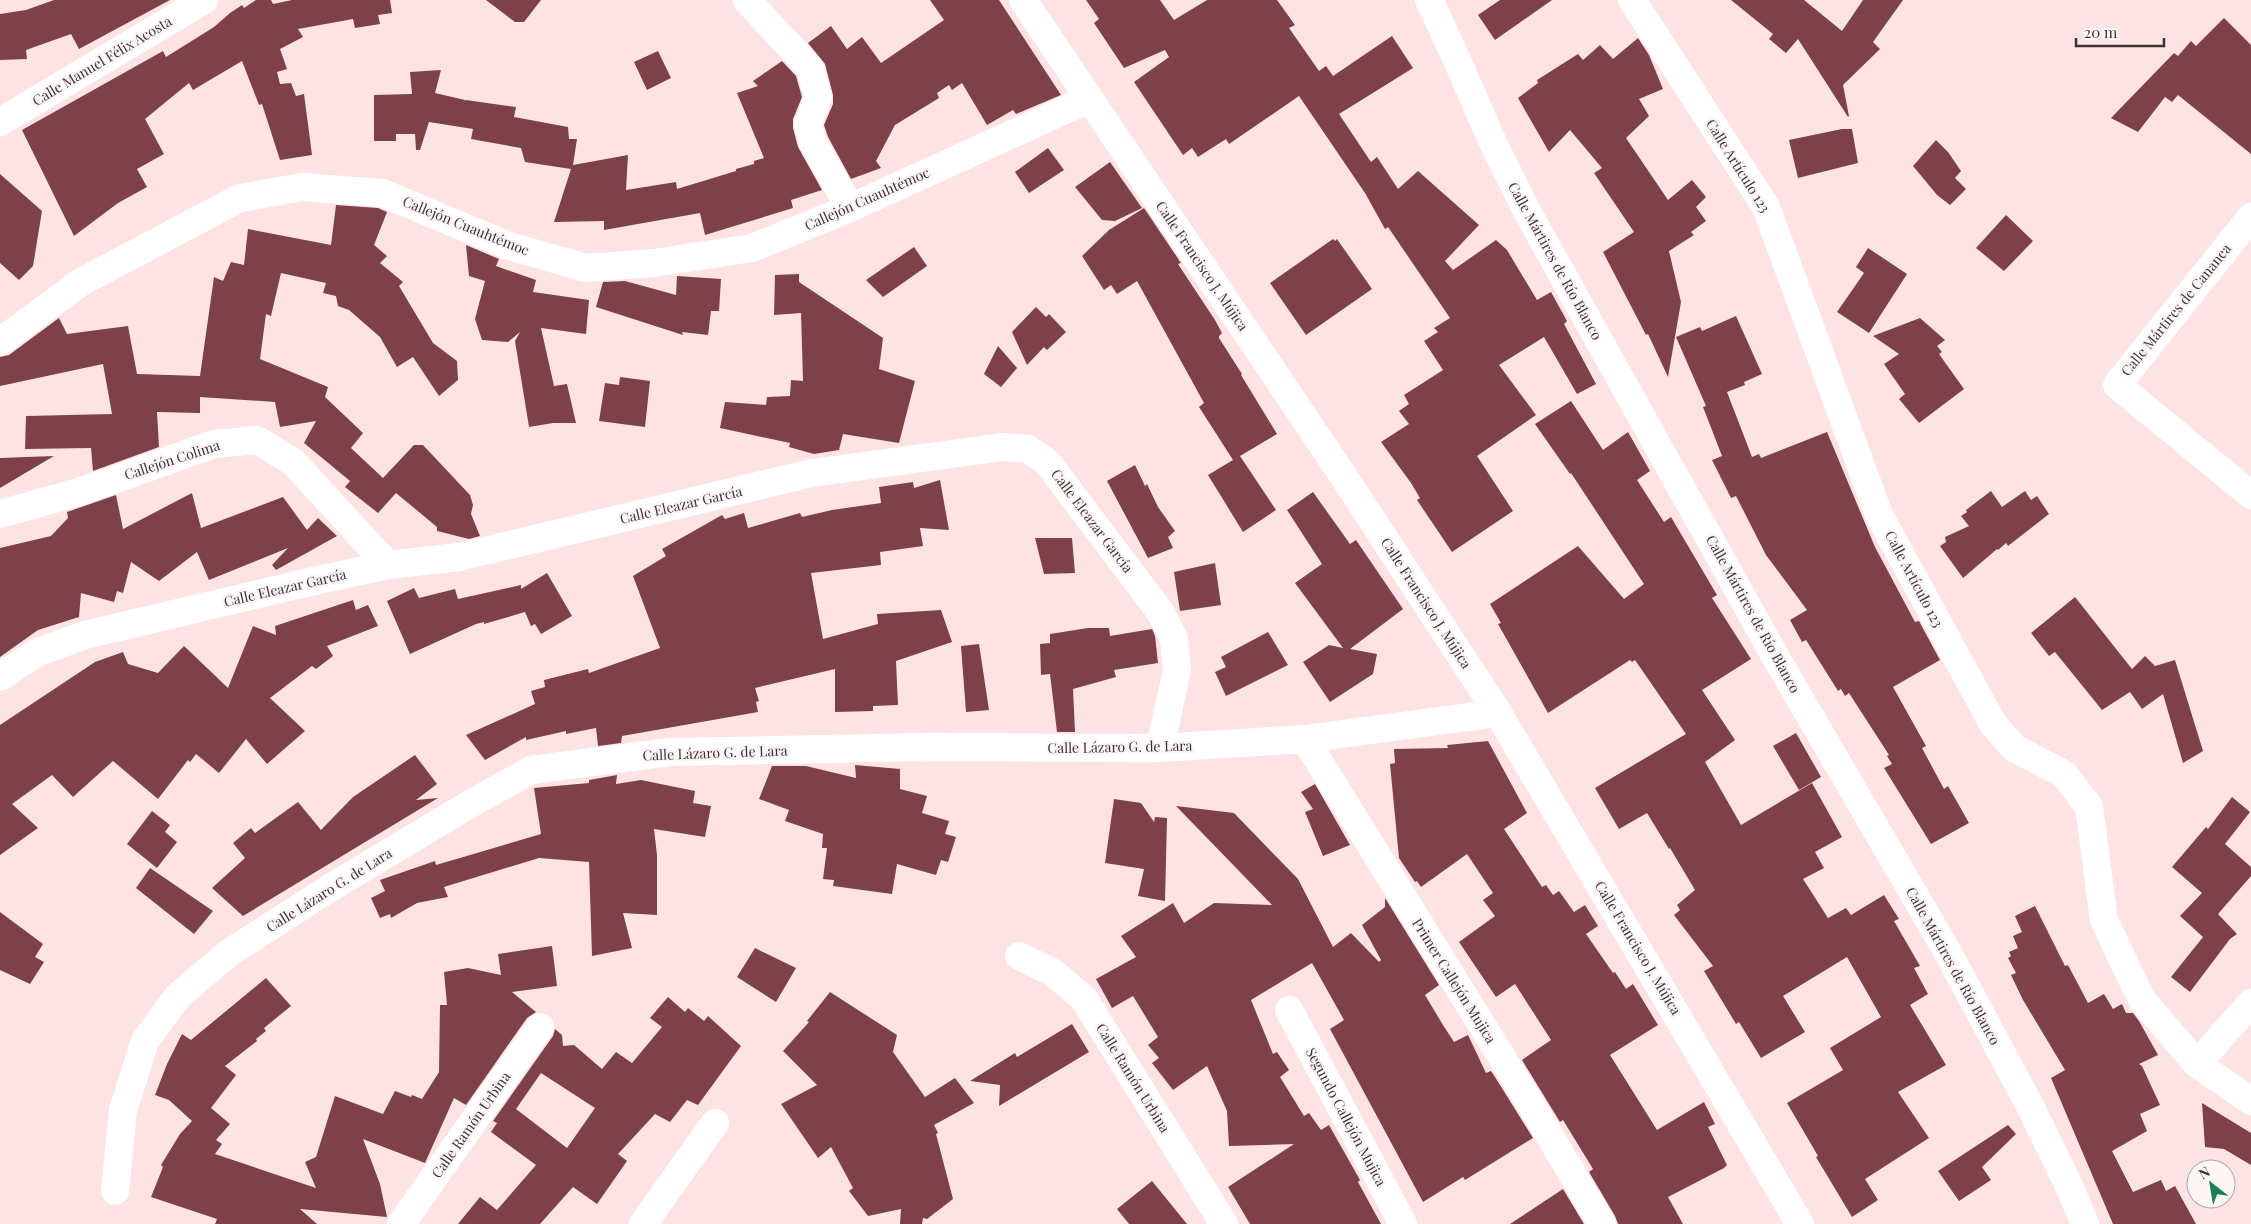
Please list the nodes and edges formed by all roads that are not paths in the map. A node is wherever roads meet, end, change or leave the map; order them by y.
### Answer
1 (204, 0) edge
2 (747, 0) edge
3 (1023, 0) edge
4 (1632, 0) edge
5 (1429, 1) edge
6 (1089, 99) junction
7 (0, 122) edge
8 (850, 208) junction
9 (2251, 217) edge
10 (0, 342) edge
11 (2251, 495) edge
12 (0, 514) edge
13 (388, 565) junction
14 (0, 677) edge
15 (1498, 714) junction
16 (1304, 739) junction
17 (1160, 748) junction
18 (1019, 956) dead end
19 (2251, 1003) edge
20 (1289, 1010) dead end
21 (540, 1027) dead end
22 (2197, 1064) junction
23 (2251, 1101) edge
24 (715, 1123) dead end
25 (115, 1191) dead end
26 (401, 1224) edge
27 (643, 1224) edge
28 (1224, 1224) edge
29 (1403, 1224) edge
30 (1602, 1224) edge
31 (1800, 1224) edge
32 (2085, 1224) edge

1 - 7 street, Calle Manuel Félix Acosta
2 - 8 street
3 - 6 street, Calle Francisco J. Mújica
4 - 22 street, Calle Artículo 123
5 - 32 street, Calle Mártires de Río Blanco
6 - 8 street, Callejón Cuauhtémoc
6 - 15 street, Calle Francisco J. Mújica
8 - 10 street, Callejón Cuauhtémoc
9 - 11 street, Calle Mártires de Cananea
12 - 13 street, Callejón Colima
13 - 14 street, Calle Eleazar García
13 - 17 street, Calle Eleazar García
15 - 16 street, Calle Lázaro G. de Lara
15 - 31 street, Calle Francisco J. Mújica
16 - 17 street, Calle Lázaro G. de Lara
16 - 30 street, Primer Callejón Mujica
17 - 25 street, Calle Lázaro G. de Lara
18 - 28 street, Calle Ramón Urbina
19 - 22 street
20 - 29 street, Segundo Callejón Mujica
21 - 26 street, Calle Ramón Urbina
22 - 23 street, Calle Artículo 123
24 - 27 street

